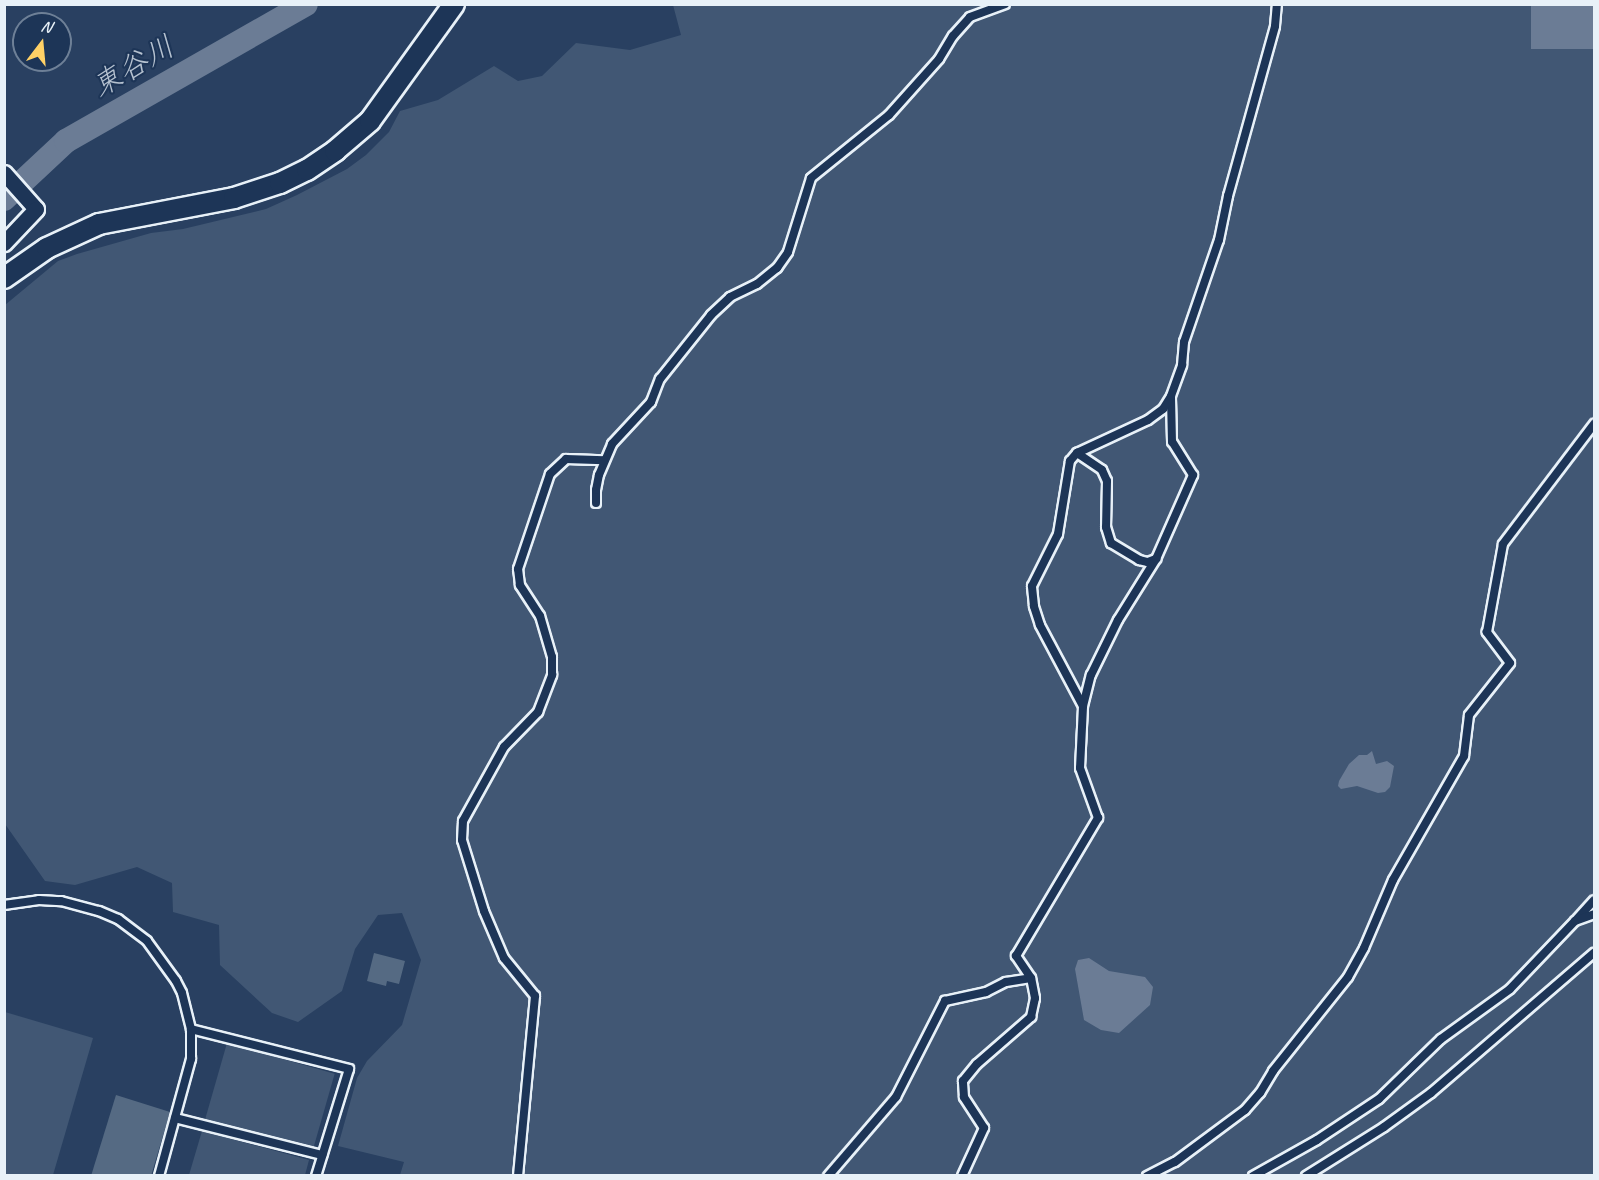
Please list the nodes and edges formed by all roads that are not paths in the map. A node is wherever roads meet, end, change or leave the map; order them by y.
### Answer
1 (454, 4) edge
2 (1005, 4) edge
3 (1277, 4) edge
4 (4, 173) edge
5 (4, 243) edge
6 (4, 278) edge
7 (1171, 396) junction
8 (1594, 424) edge
9 (1077, 453) junction
10 (604, 460) junction
11 (596, 503) dead end
12 (1156, 560) junction
13 (1083, 706) junction
14 (1594, 900) edge
15 (4, 905) edge
16 (1594, 914) edge
17 (1575, 921) junction
18 (1594, 953) edge
19 (1031, 978) junction
20 (191, 1029) junction
21 (175, 1118) junction
22 (322, 1155) junction
23 (159, 1176) edge
24 (316, 1176) edge
25 (518, 1176) edge
26 (828, 1176) edge
27 (962, 1176) edge
28 (1147, 1176) edge
29 (1253, 1176) edge
30 (1306, 1176) edge

1 - 6 street
2 - 10 lane
3 - 7 lane
4 - 5 street
7 - 9 lane
7 - 12 lane
8 - 28 lane
9 - 12 lane
9 - 13 lane
10 - 11 lane
10 - 25 lane
12 - 13 lane
13 - 19 lane
14 - 17 lane
15 - 20 lane
16 - 17 lane
17 - 29 lane
18 - 30 lane
19 - 26 lane
19 - 27 lane
20 - 21 lane
20 - 22 lane
21 - 22 lane
21 - 23 lane
22 - 24 lane

